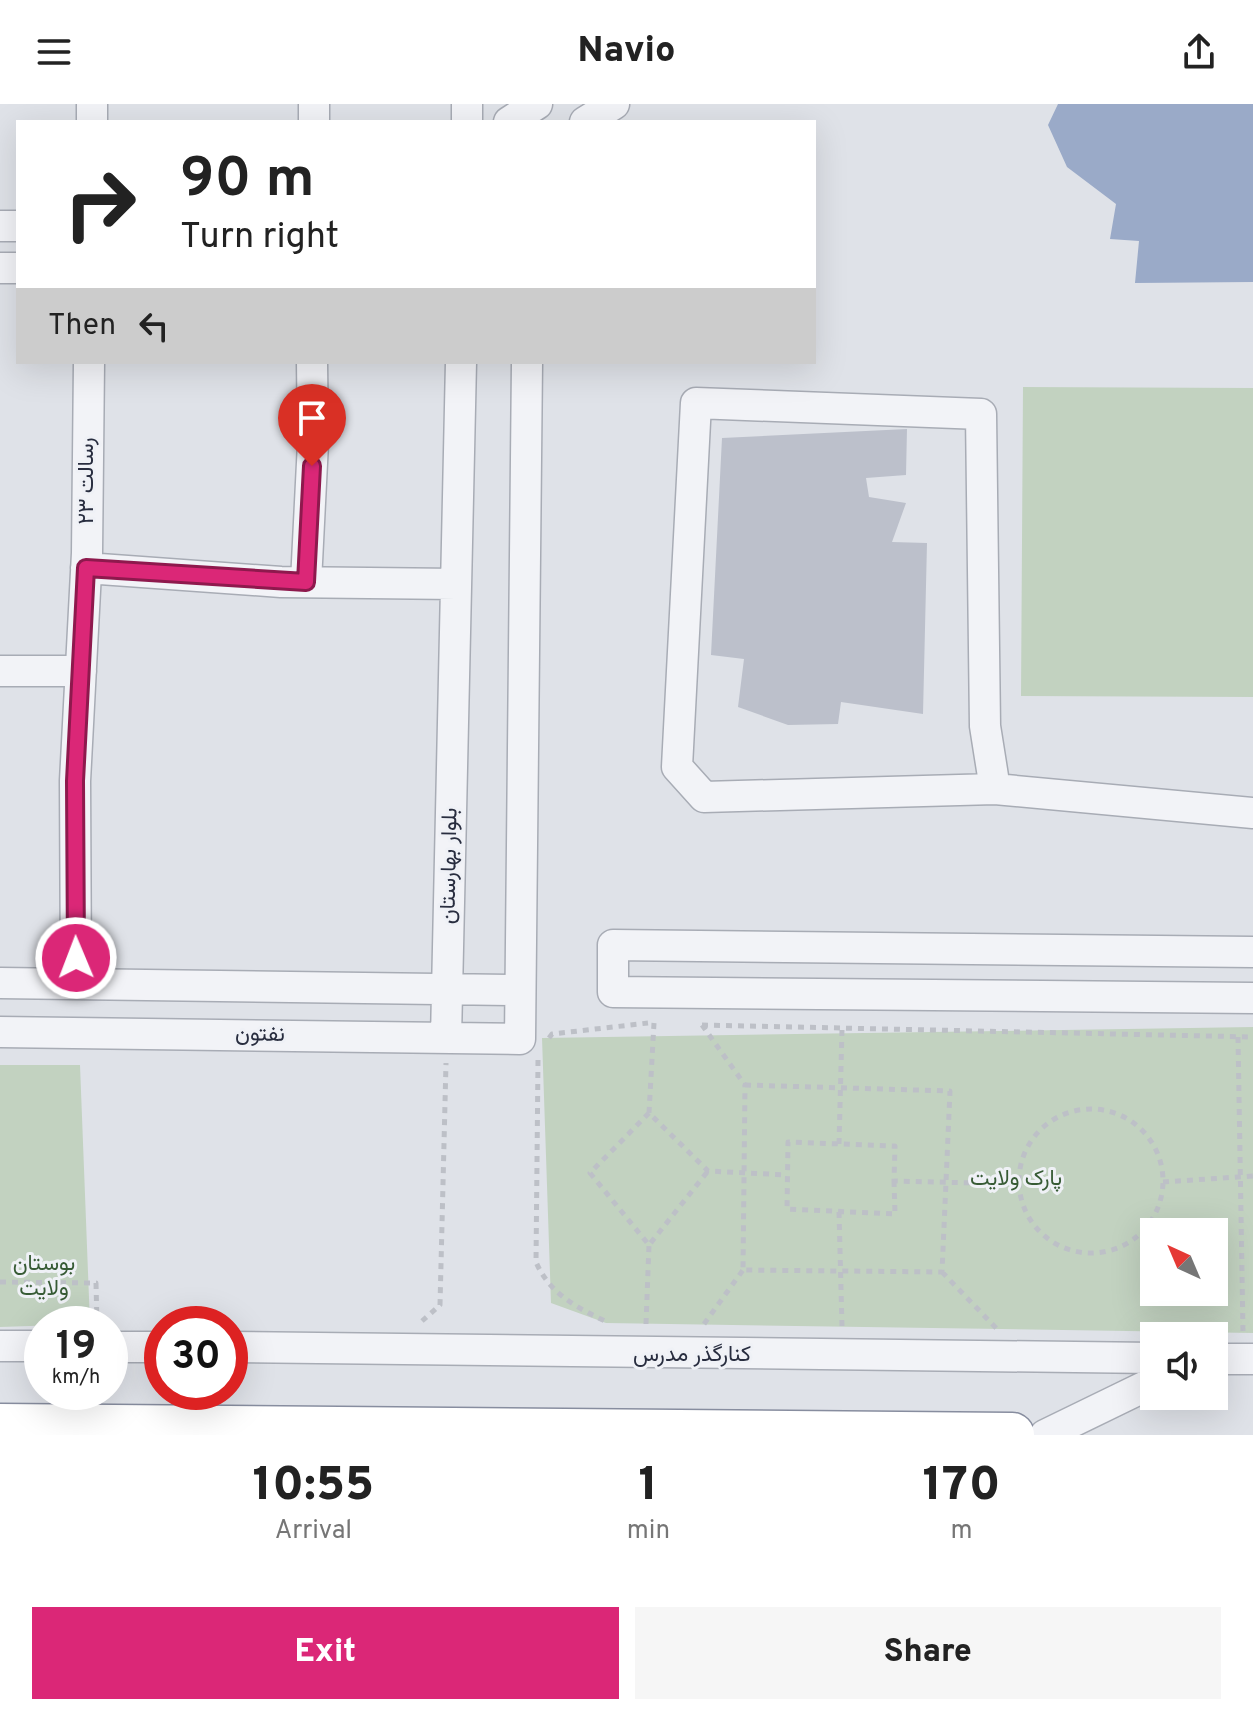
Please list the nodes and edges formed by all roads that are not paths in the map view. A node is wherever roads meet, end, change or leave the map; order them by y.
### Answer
1 (614, 104) edge
2 (588, 120) edge
3 (89, 364) edge
4 (312, 364) edge
5 (461, 364) edge
6 (527, 364) edge
7 (86, 568) junction
8 (306, 582) junction
9 (456, 584) junction
10 (0, 671) edge
11 (81, 671) junction
12 (995, 789) junction
13 (1253, 813) edge
14 (891, 948) junction
15 (1253, 952) edge
16 (0, 983) edge
17 (76, 984) junction
18 (448, 987) junction
19 (519, 990) junction
20 (892, 994) junction
21 (1253, 998) edge
22 (0, 1032) edge
23 (446, 1038) junction
24 (0, 1346) edge
25 (24, 1346) edge
26 (248, 1347) edge
27 (1248, 1349) edge
28 (1228, 1355) edge
29 (1140, 1358) edge
30 (1140, 1389) edge
31 (0, 1426) edge
32 (1012, 1435) edge
33 (1045, 1435) edge

1 - 2 street
3 - 7 street, رسالت ۲۳
4 - 8 street
5 - 9 street, بلوار بهارستان
6 - 19 street
7 - 8 street
7 - 11 street, رسالت ۲۳
8 - 9 street
9 - 18 street, بلوار بهارستان
10 - 11 street
11 - 17 street, رسالت ۲۳
12 - 12 street
12 - 13 street
14 - 15 street
14 - 20 street
14 - 20 street
16 - 17 street
17 - 18 street
18 - 19 street
18 - 23 street, بلوار بهارستان
19 - 23 street, نفتون
20 - 21 street
22 - 23 street, نفتون
24 - 25 street
26 - 29 street, کنارگذر مدرس
27 - 28 street
30 - 33 street
31 - 32 highway

